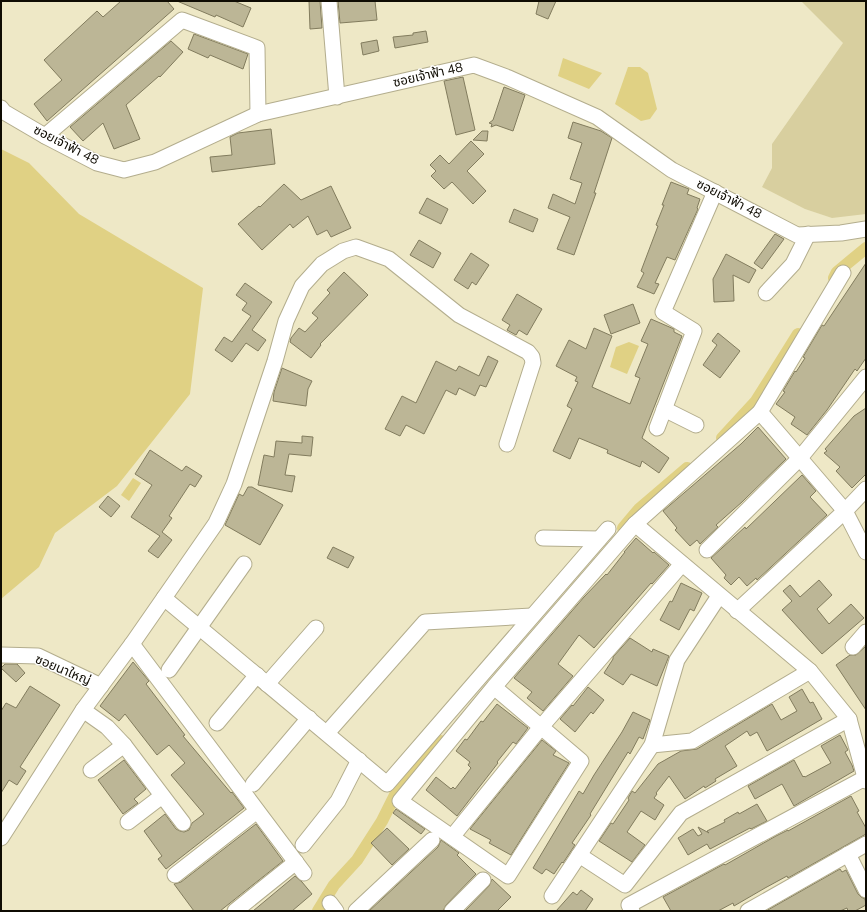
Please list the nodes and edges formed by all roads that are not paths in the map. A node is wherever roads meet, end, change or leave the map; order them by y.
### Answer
1 (329, 1) edge
2 (337, 97) junction
3 (1, 108) edge
4 (258, 114) junction
5 (45, 136) junction
6 (715, 192) junction
7 (866, 229) edge
8 (808, 234) junction
9 (843, 272) dead end
10 (766, 293) dead end
11 (866, 377) edge
12 (664, 410) junction
13 (760, 412) junction
14 (696, 425) dead end
15 (657, 428) dead end
16 (507, 444) dead end
17 (800, 458) junction
18 (866, 489) edge
19 (845, 511) junction
20 (635, 524) junction
21 (543, 538) dead end
22 (707, 550) dead end
23 (866, 552) edge
24 (244, 564) dead end
25 (682, 564) junction
26 (719, 596) junction
27 (164, 598) junction
28 (737, 611) junction
29 (532, 616) junction
30 (199, 627) junction
31 (316, 628) dead end
32 (866, 632) edge
33 (132, 644) junction
34 (853, 647) dead end
35 (1, 655) edge
36 (169, 670) dead end
37 (810, 671) junction
38 (262, 679) junction
39 (101, 686) junction
40 (494, 687) junction
41 (83, 710) junction
42 (309, 718) junction
43 (849, 719) junction
44 (217, 723) dead end
45 (541, 727) junction
46 (327, 733) junction
47 (124, 745) junction
48 (652, 745) junction
49 (359, 760) junction
50 (91, 770) dead end
51 (866, 780) edge
52 (253, 784) dead end
53 (162, 796) junction
54 (257, 811) junction
55 (128, 822) dead end
56 (183, 823) dead end
57 (452, 837) junction
58 (1, 838) edge
59 (432, 840) dead end
60 (866, 844) edge
61 (303, 845) dead end
62 (848, 854) junction
63 (579, 856) junction
64 (175, 875) dead end
65 (484, 880) dead end
66 (866, 890) edge
67 (552, 896) dead end
68 (235, 911) edge
69 (356, 911) edge
70 (452, 911) edge
71 (632, 911) edge
72 (748, 911) edge

1 - 2 street
2 - 4 street, ซอยเจ้าฟ้า 48
2 - 6 street, ซอยเจ้าฟ้า 48
3 - 5 street, ซอยเจ้าฟ้า 48
4 - 5 street, ซอยเจ้าฟ้า 48
4 - 5 street
6 - 8 street, ซอยเจ้าฟ้า 48
6 - 12 street
7 - 8 street, ซอยเจ้าฟ้า 48
8 - 10 street
9 - 13 street
11 - 17 street
12 - 14 street
12 - 15 street
13 - 17 street
13 - 20 street
16 - 27 street
17 - 19 street
17 - 22 street
18 - 19 street
19 - 23 street
19 - 28 street
20 - 25 street
20 - 40 street
21 - 29 street
24 - 30 street
25 - 26 street
25 - 45 street
26 - 28 street
26 - 48 street
27 - 30 street
27 - 33 street
28 - 37 street
29 - 46 street
29 - 49 street
30 - 36 street
30 - 38 street
31 - 38 street
32 - 34 street
33 - 39 street
33 - 54 street
35 - 39 street, ซอยนาใหญ่
37 - 43 street
37 - 48 street
38 - 42 street
38 - 44 street
39 - 41 street
40 - 45 street
40 - 57 street
41 - 47 street
41 - 58 street
42 - 46 street
42 - 52 street
43 - 51 street
43 - 63 street
45 - 57 street
45 - 57 street
46 - 49 street
47 - 50 street
47 - 53 street
48 - 63 street
49 - 61 street
51 - 71 street
53 - 55 street
53 - 56 street
54 - 64 street
54 - 68 street
59 - 69 street
60 - 62 street
62 - 66 street
62 - 72 street
63 - 67 street
65 - 70 street

